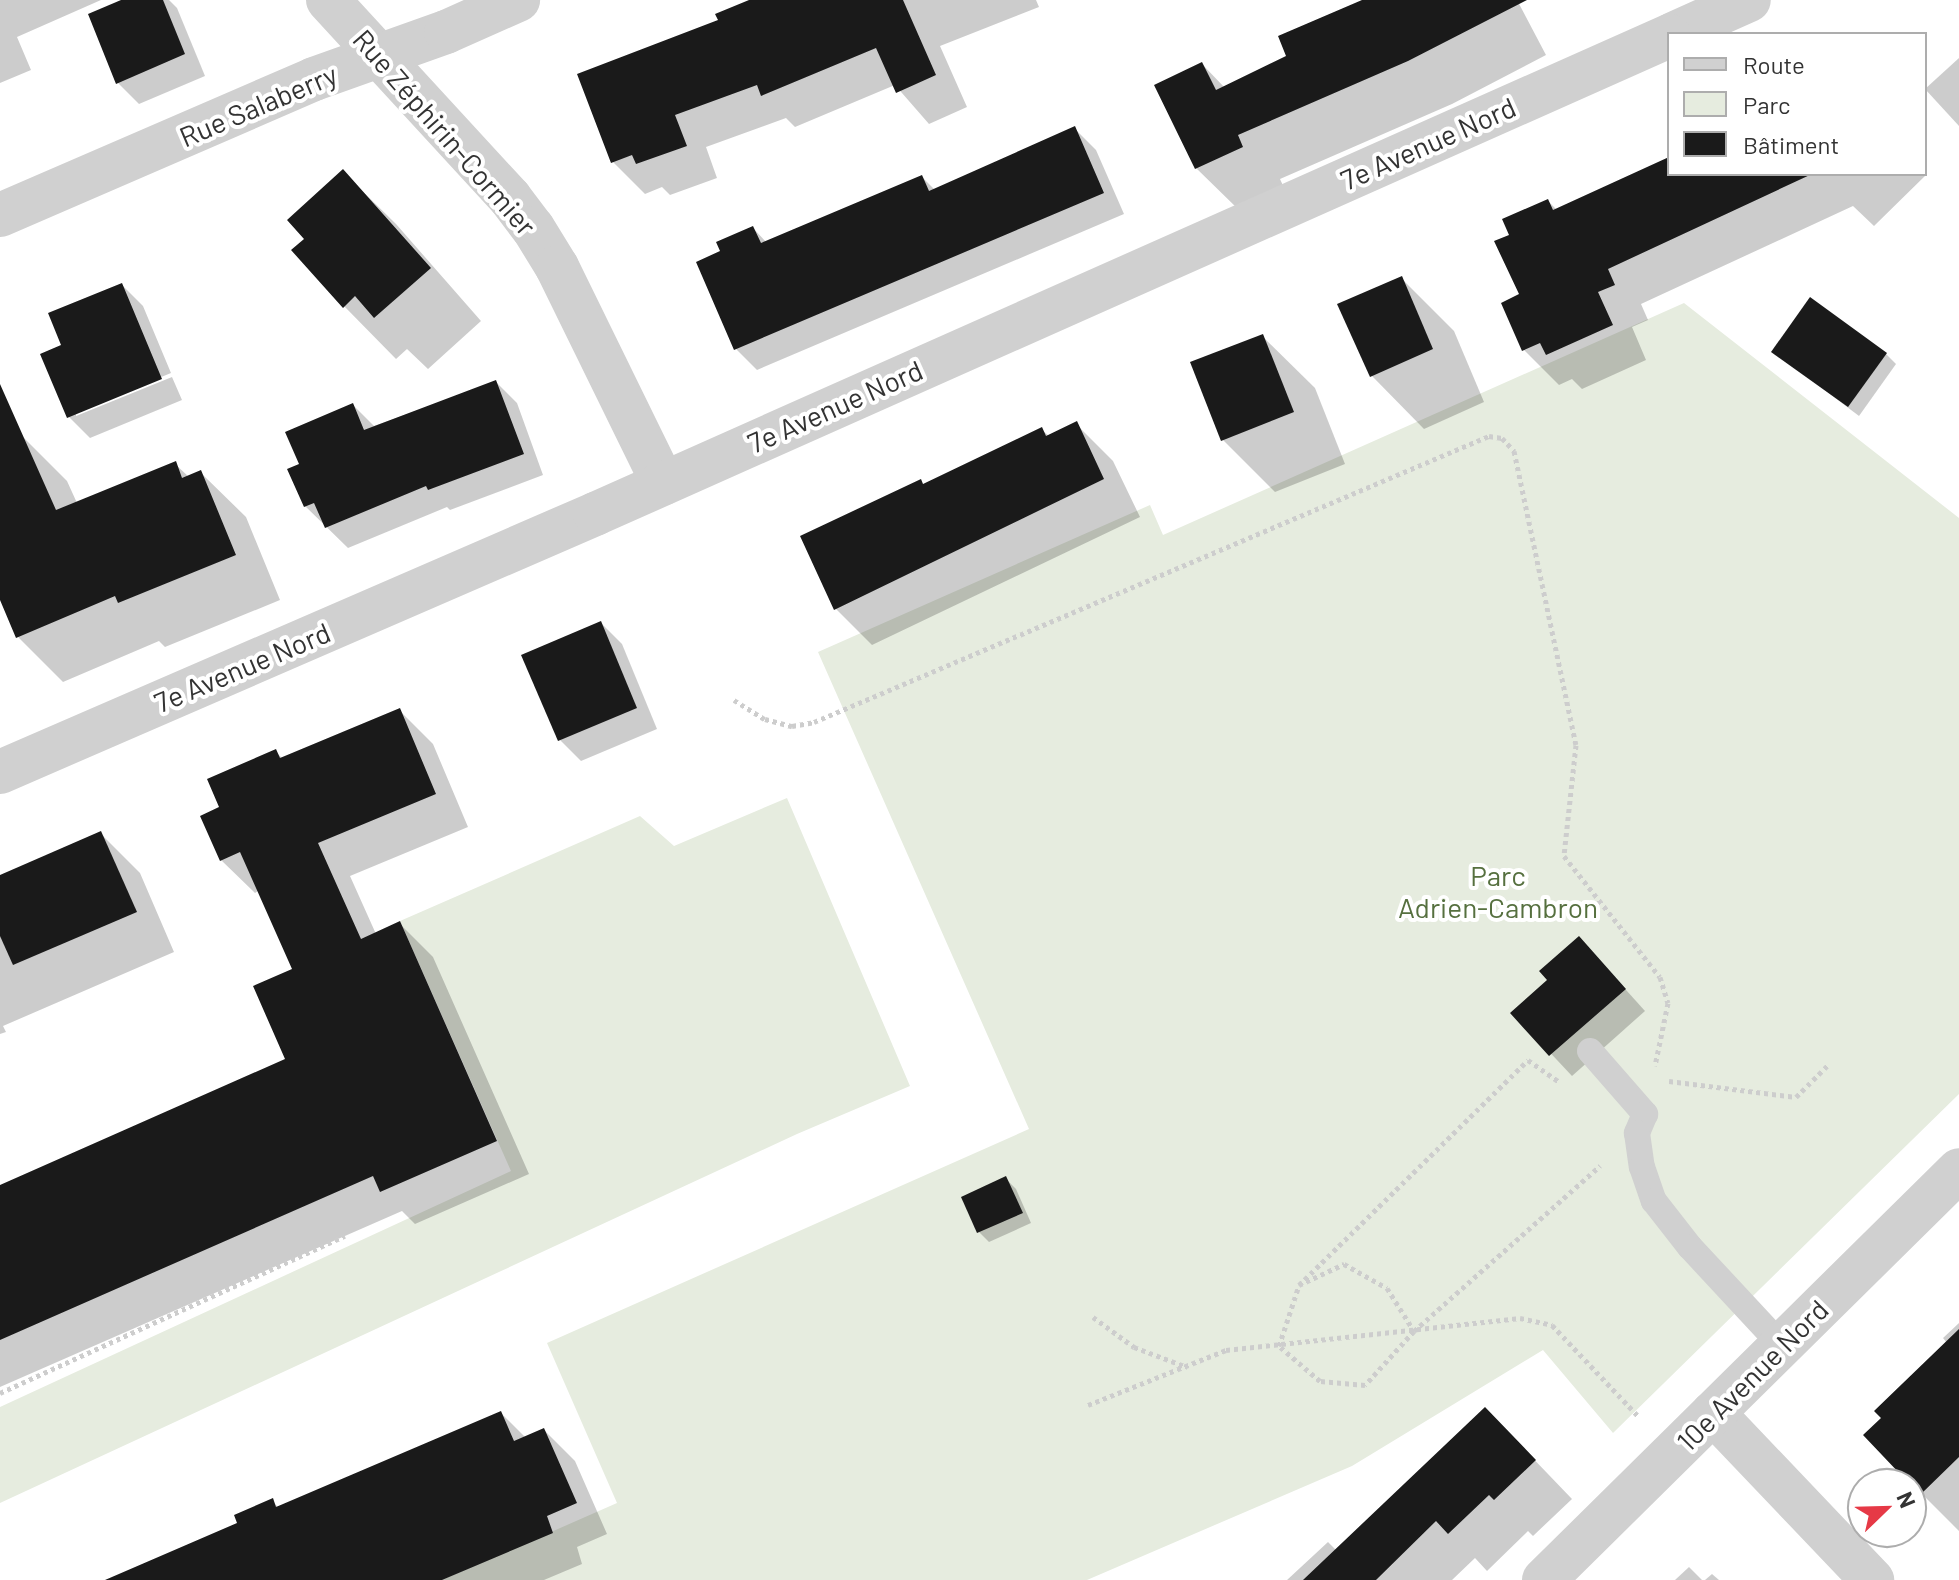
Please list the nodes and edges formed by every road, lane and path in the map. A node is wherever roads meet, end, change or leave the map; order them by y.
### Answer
1 (328, 0) edge
2 (518, 0) edge
3 (1749, 0) edge
4 (1678, 32) edge
5 (1667, 37) edge
6 (379, 56) junction
7 (0, 215) edge
8 (663, 483) junction
9 (734, 700) dead end
10 (0, 772) edge
11 (1590, 1051) dead end
12 (1829, 1064) dead end
13 (1652, 1078) junction
14 (1564, 1085) dead end
15 (1641, 1124) junction
16 (1959, 1170) edge
17 (345, 1236) dead end
18 (1299, 1285) junction
19 (1093, 1317) dead end
20 (1414, 1331) junction
21 (1279, 1346) junction
22 (1782, 1346) junction
23 (1187, 1367) junction
24 (0, 1393) edge
25 (1088, 1405) dead end
26 (1713, 1413) junction
27 (1673, 1453) junction
28 (1544, 1580) edge
29 (1872, 1580) edge

1 - 6 street, Rue Zéphirin-Cormier
2 - 6 street, Rue Salaberry
3 - 4 street, 7e Avenue Nord
5 - 8 street, 7e Avenue Nord
6 - 7 street, Rue Salaberry
6 - 8 street, Rue Zéphirin-Cormier
8 - 10 street, 7e Avenue Nord
9 - 13 path
11 - 15 lane
12 - 13 path
13 - 15 path
14 - 18 path
15 - 20 path
15 - 22 lane
16 - 22 street, 10e Avenue Nord
17 - 24 path
18 - 20 path
18 - 21 path
19 - 23 path
20 - 21 path
20 - 21 path
20 - 27 path
21 - 23 path
22 - 26 street, 10e Avenue Nord
23 - 25 path
26 - 27 street, 10e Avenue Nord
26 - 29 street
27 - 28 street, 10e Avenue Nord

